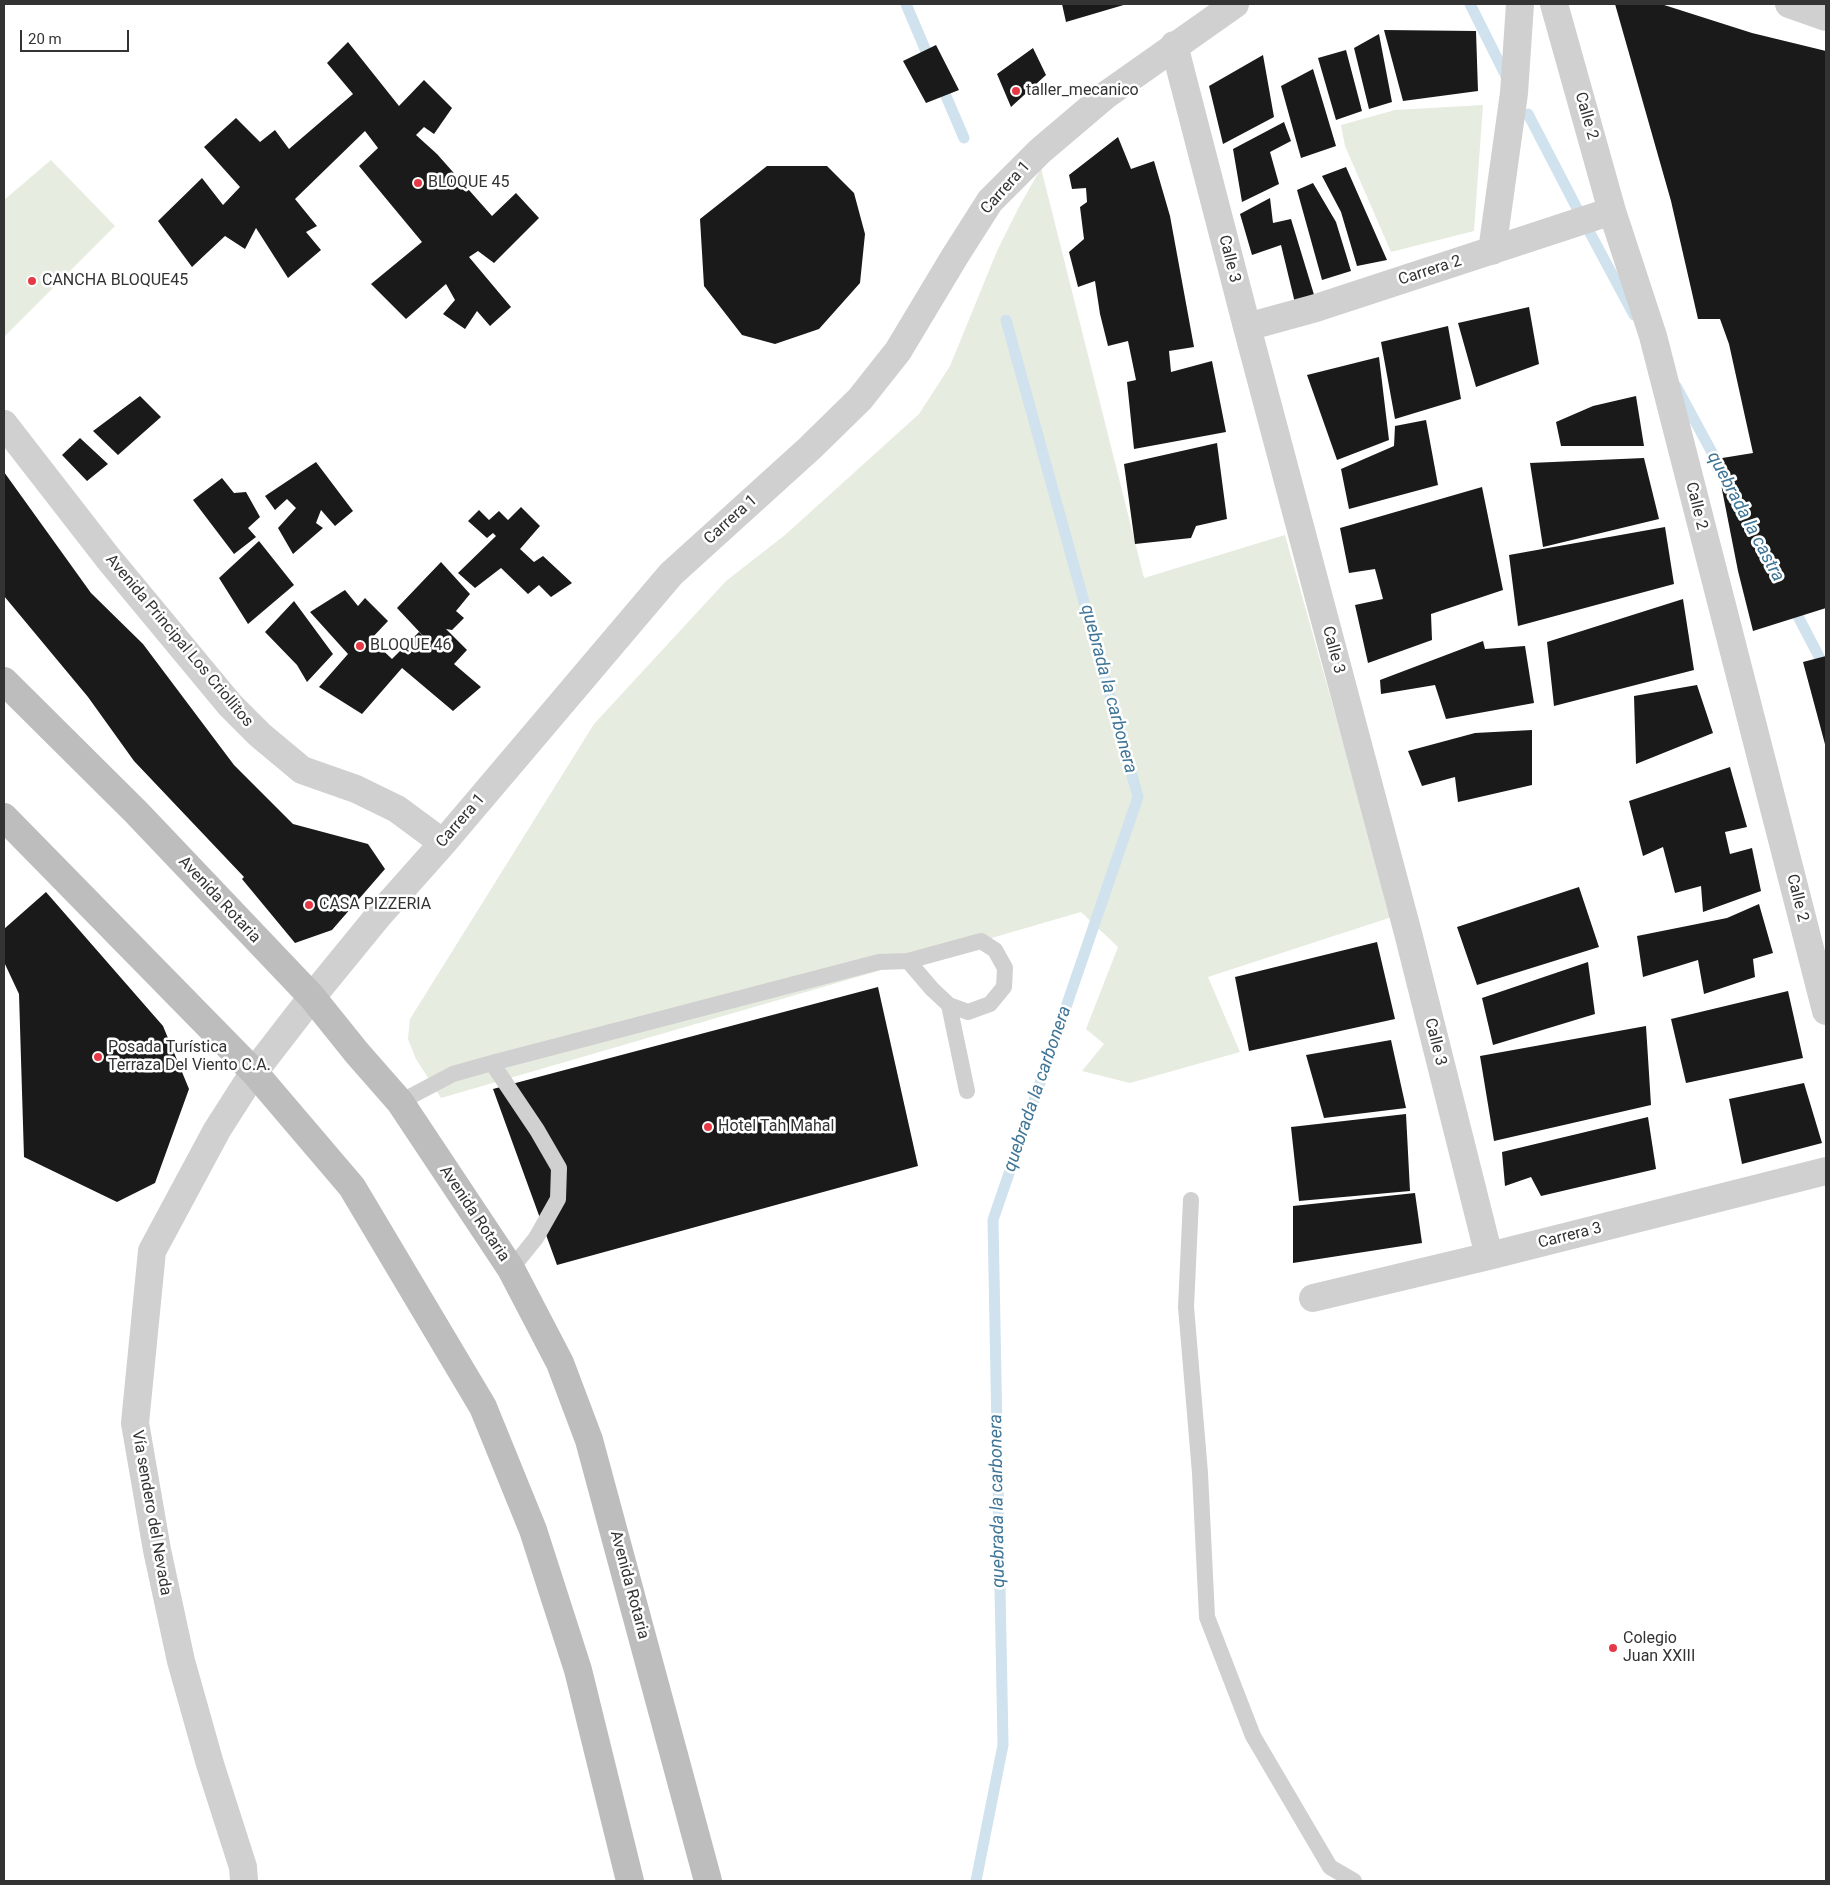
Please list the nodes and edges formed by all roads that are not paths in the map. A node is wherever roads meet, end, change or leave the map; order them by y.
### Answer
1 (1235, 4) edge
2 (1520, 4) edge
3 (1554, 4) edge
4 (1789, 4) edge
5 (1826, 17) edge
6 (1174, 45) junction
7 (1612, 211) junction
8 (1492, 250) junction
9 (1247, 327) junction
10 (4, 424) edge
11 (4, 681) edge
12 (4, 817) edge
13 (443, 843) junction
14 (908, 961) junction
15 (312, 997) junction
16 (949, 1005) junction
17 (1826, 1011) edge
18 (492, 1063) junction
19 (254, 1072) junction
20 (967, 1090) dead end
21 (400, 1102) junction
22 (1826, 1171) edge
23 (1191, 1200) dead end
24 (1489, 1256) junction
25 (511, 1269) junction
26 (1313, 1298) dead end
27 (244, 1881) edge
28 (630, 1881) edge
29 (708, 1881) edge
30 (1354, 1881) edge

1 - 6 street, Carrera 1
2 - 8 street
3 - 7 street, Calle 2
4 - 5 street
6 - 9 street, Calle 3
6 - 13 street, Carrera 1
7 - 8 street, Carrera 2
7 - 17 street, Calle 2
8 - 9 street, Carrera 2
9 - 24 street, Calle 3
10 - 13 street, Avenida Principal Los Criollitos
11 - 15 main road, Avenida Rotaria
12 - 19 main road
13 - 15 street, Carrera 1
14 - 16 lane
14 - 16 lane
14 - 18 lane
15 - 19 street, Carrera 1
15 - 21 main road, Avenida Rotaria
16 - 20 lane
18 - 21 lane
18 - 25 lane
19 - 27 street, Vía sendero del Nevada
19 - 28 main road
21 - 25 main road, Avenida Rotaria
22 - 24 street, Carrera 3
23 - 30 lane
24 - 26 street, Carrera 3
25 - 29 main road, Avenida Rotaria

